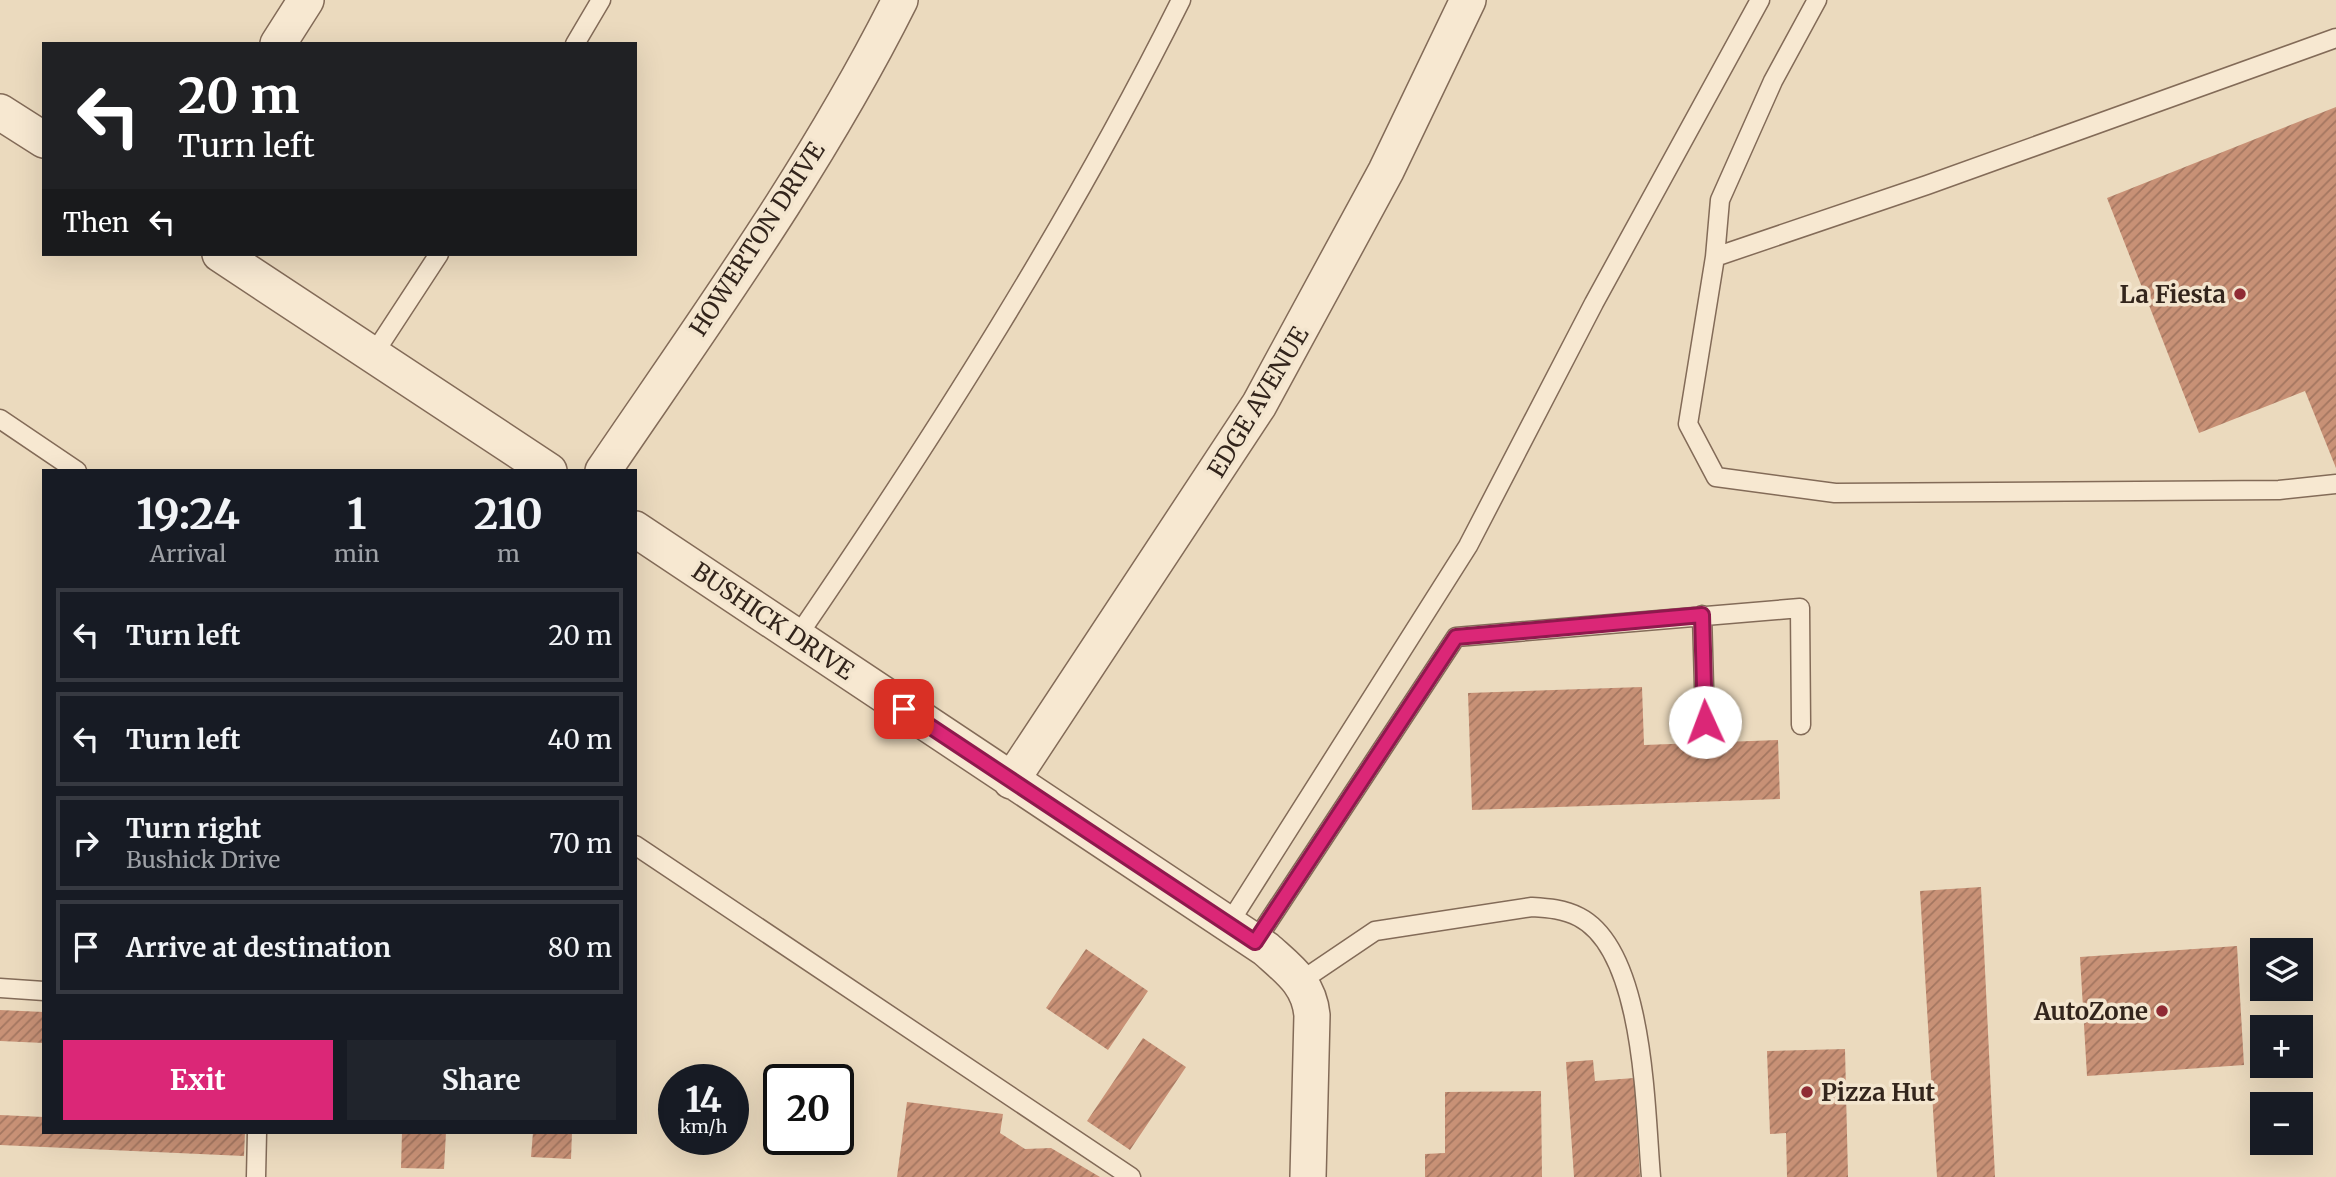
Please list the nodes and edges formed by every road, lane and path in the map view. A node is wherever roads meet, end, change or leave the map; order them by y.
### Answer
1 (306, 0) edge
2 (601, 0) edge
3 (900, 0) edge
4 (1181, 0) edge
5 (1468, 0) edge
6 (1760, 0) edge
7 (1817, 0) edge
8 (2336, 38) edge
9 (279, 42) edge
10 (576, 42) edge
11 (0, 112) edge
12 (42, 139) edge
13 (223, 256) edge
14 (438, 256) edge
15 (1715, 257) junction
16 (373, 355) junction
17 (0, 419) edge
18 (73, 469) edge
19 (546, 469) edge
20 (604, 469) edge
21 (2336, 484) edge
22 (637, 529) edge
23 (1702, 615) junction
24 (797, 638) junction
25 (1705, 722) dead end
26 (1801, 725) dead end
27 (1011, 781) junction
28 (637, 846) edge
29 (1241, 933) junction
30 (1301, 981) junction
31 (0, 988) edge
32 (42, 991) edge
33 (257, 1134) edge
34 (256, 1177) edge
35 (1131, 1177) edge
36 (1308, 1177) edge
37 (1651, 1177) edge

1 - 9 street
2 - 10 lane
3 - 20 street, HOWERTON DRIVE
4 - 24 lane
5 - 27 street, EDGE AVENUE
6 - 29 lane
7 - 15 lane
8 - 15 lane
11 - 12 street
13 - 16 street
14 - 16 lane
15 - 21 lane
16 - 19 street
17 - 18 lane
22 - 24 street, BUSHICK DRIVE
23 - 25 lane
23 - 26 lane
23 - 29 lane
24 - 27 street, BUSHICK DRIVE
27 - 29 street, BUSHICK DRIVE
28 - 35 lane
29 - 30 street, BUSHICK DRIVE
30 - 36 street
30 - 37 lane
31 - 32 lane
33 - 34 lane

